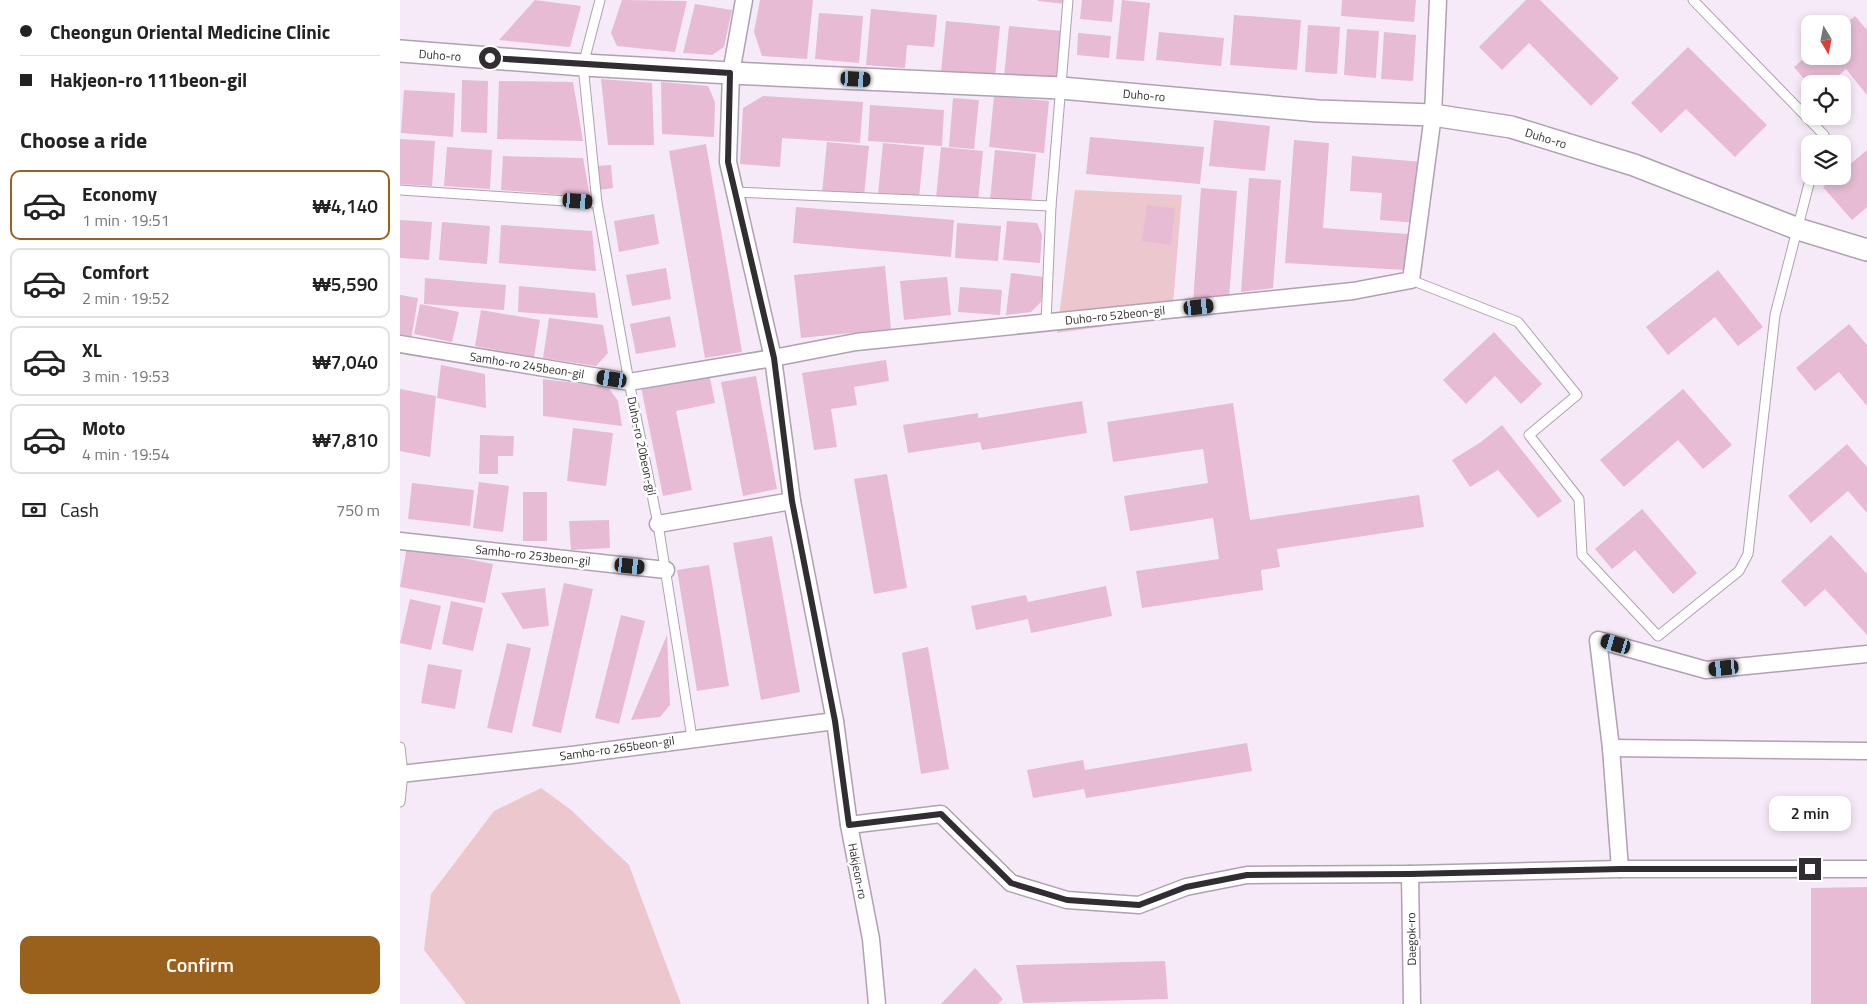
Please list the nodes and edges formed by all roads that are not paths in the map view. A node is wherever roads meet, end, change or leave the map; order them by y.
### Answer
1 (600, 0) edge
2 (744, 0) edge
3 (1068, 0) edge
4 (1438, 0) edge
5 (1693, 0) edge
6 (400, 51) edge
7 (583, 65) junction
8 (730, 73) junction
9 (1061, 88) junction
10 (1433, 115) junction
11 (1824, 135) edge
12 (1808, 185) edge
13 (400, 190) edge
14 (734, 192) junction
15 (597, 203) junction
16 (1050, 206) junction
17 (1798, 228) junction
18 (1867, 250) edge
19 (1412, 280) junction
20 (1046, 322) junction
21 (400, 344) edge
22 (774, 358) junction
23 (629, 382) junction
24 (792, 501) junction
25 (658, 524) junction
26 (400, 541) edge
27 (666, 570) junction
28 (1867, 654) edge
29 (835, 721) junction
30 (692, 738) junction
31 (400, 747) edge
32 (1611, 748) junction
33 (1867, 751) edge
34 (401, 774) edge
35 (400, 802) edge
36 (849, 825) junction
37 (1620, 869) junction
38 (1867, 869) edge
39 (1410, 874) junction
40 (877, 1004) edge
41 (1412, 1004) edge

1 - 7 lane
2 - 8 street, Hakjeon-ro
3 - 9 lane
4 - 10 street
5 - 11 lane
6 - 7 street, Duho-ro
7 - 8 street, Duho-ro
7 - 15 lane, Duho-ro 20beon-gil
8 - 9 street, Duho-ro
8 - 14 street, Hakjeon-ro
9 - 10 street, Duho-ro
9 - 16 lane
10 - 17 street, Duho-ro
10 - 19 street
12 - 17 lane
13 - 15 lane
14 - 16 lane
14 - 22 street, Hakjeon-ro
15 - 23 lane, Duho-ro 20beon-gil
16 - 20 lane
17 - 18 street, Duho-ro
17 - 19 lane
19 - 20 street, Duho-ro 52beon-gil
20 - 22 street, Duho-ro 52beon-gil
21 - 23 street, Samho-ro 245beon-gil
22 - 23 street, Samho-ro 245beon-gil
22 - 24 street, Hakjeon-ro
23 - 25 lane, Duho-ro 20beon-gil
24 - 25 street
24 - 29 street, Hakjeon-ro
25 - 27 lane, Duho-ro 20beon-gil
26 - 27 street, Samho-ro 253beon-gil
27 - 30 lane, Duho-ro 20beon-gil
28 - 32 street
29 - 30 street, Samho-ro 265beon-gil
29 - 36 street, Hakjeon-ro
30 - 34 street, Samho-ro 265beon-gil
31 - 34 lane
32 - 33 street
32 - 37 street
34 - 35 lane
36 - 39 street
36 - 40 street, Hakjeon-ro
37 - 38 street
37 - 39 street
39 - 41 street, Daegok-ro

